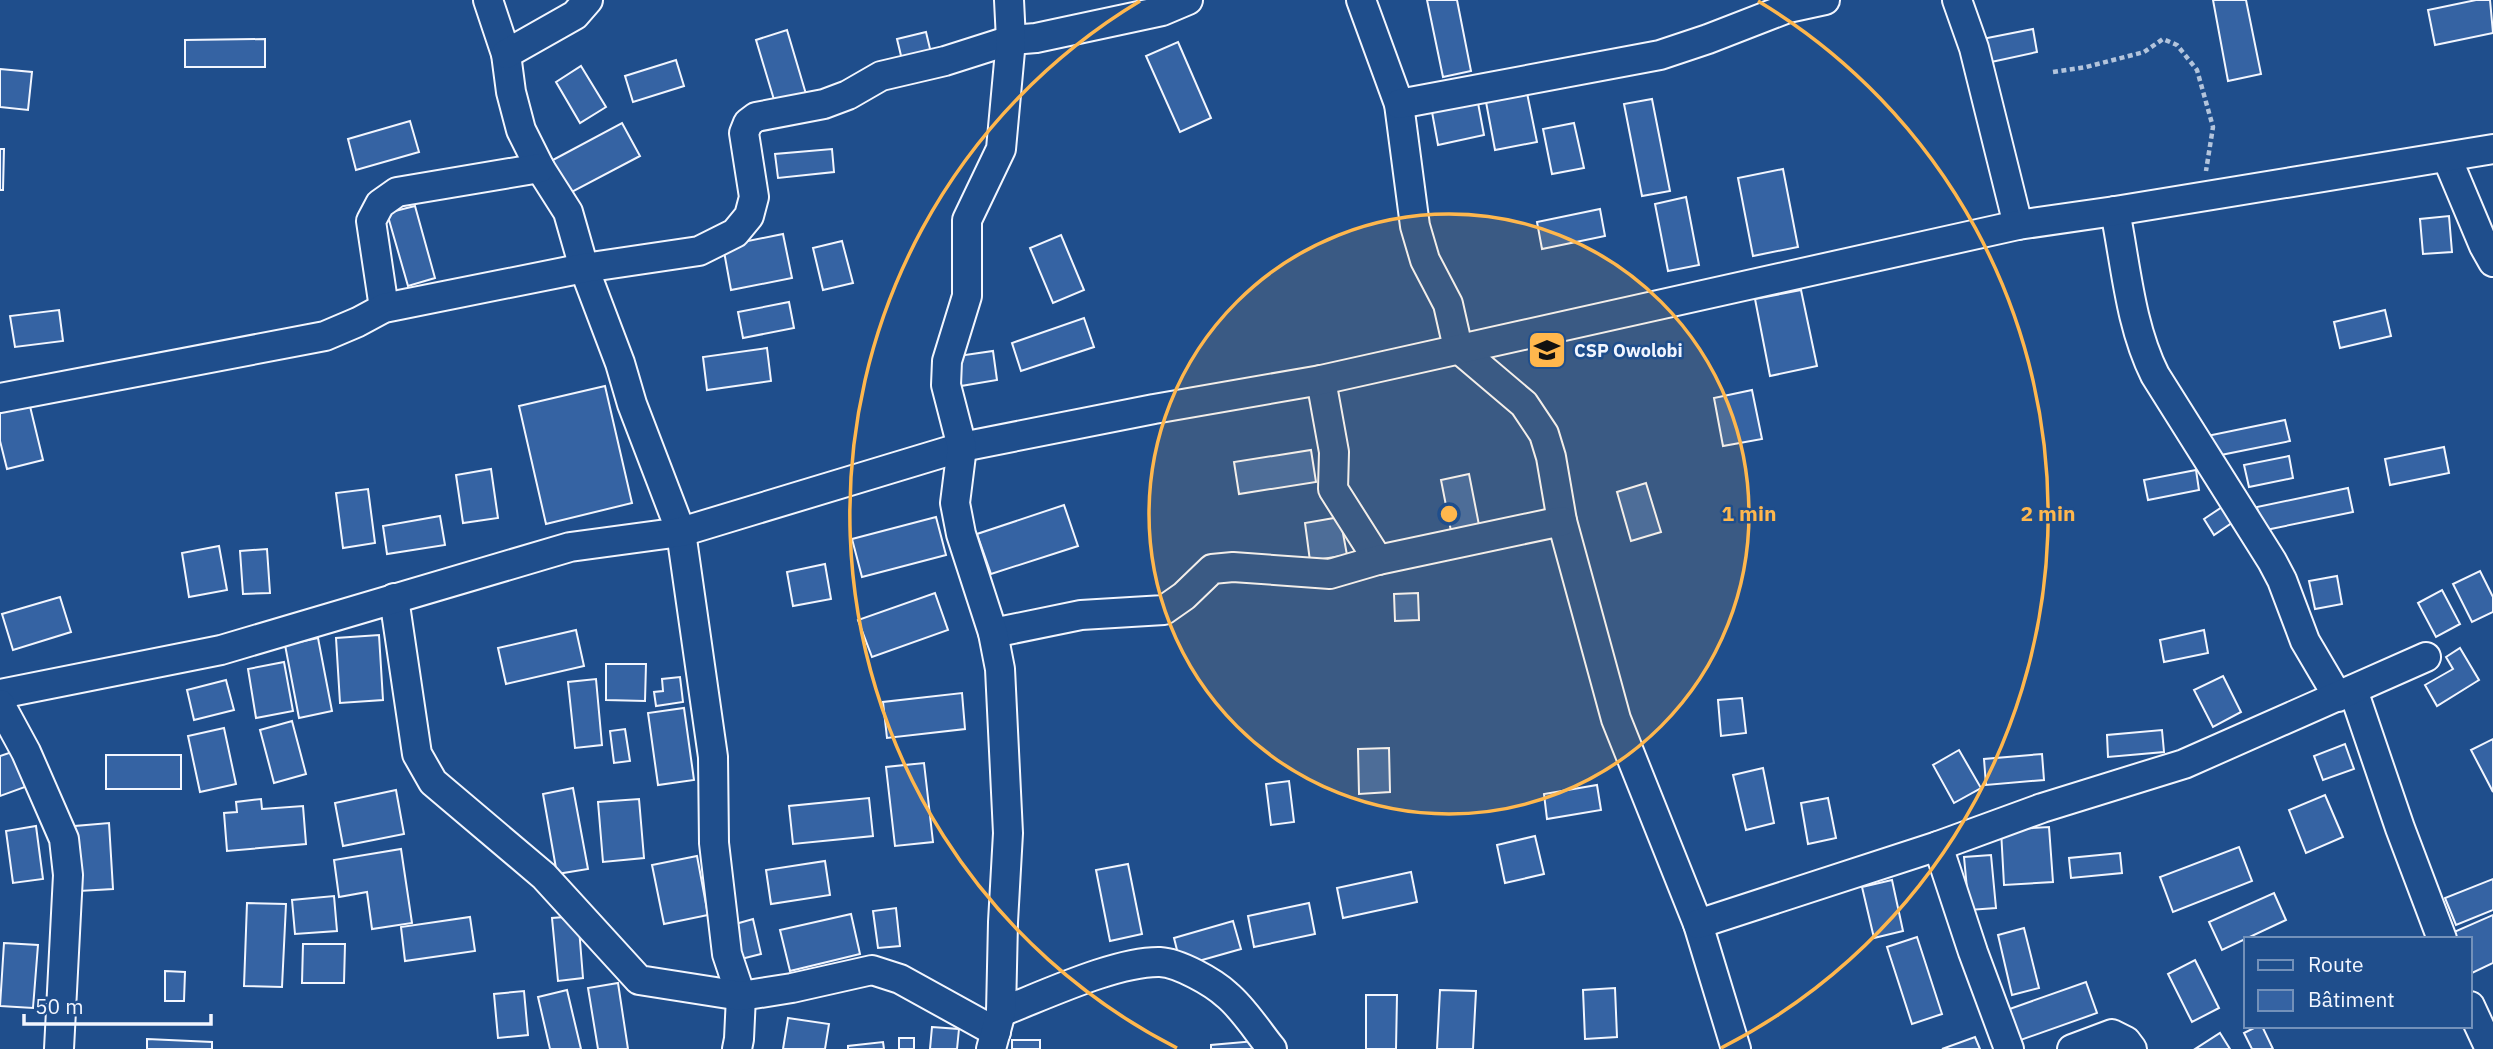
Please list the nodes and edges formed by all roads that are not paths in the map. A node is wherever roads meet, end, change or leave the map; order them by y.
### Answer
1 (488, 0) edge
2 (588, 0) edge
3 (1009, 0) edge
4 (1188, 0) edge
5 (1361, 0) edge
6 (1825, 0) edge
7 (1957, 0) edge
8 (1012, 40) junction
9 (506, 54) junction
10 (1399, 104) junction
11 (2493, 149) edge
12 (2447, 158) junction
13 (540, 168) junction
14 (2115, 211) junction
15 (2018, 225) junction
16 (2493, 262) edge
17 (584, 268) junction
18 (384, 308) junction
19 (1458, 348) junction
20 (1321, 380) junction
21 (0, 398) edge
22 (962, 447) junction
23 (1562, 521) junction
24 (681, 532) junction
25 (1378, 560) junction
26 (394, 598) junction
27 (993, 633) junction
28 (2426, 657) dead end
29 (2345, 693) junction
30 (0, 694) edge
31 (0, 704) edge
32 (1938, 846) junction
33 (1698, 924) junction
34 (2441, 937) edge
35 (741, 996) junction
36 (2472, 1010) edge
37 (996, 1031) edge
38 (1728, 1045) edge
39 (59, 1049) edge
40 (737, 1049) edge
41 (1272, 1049) edge
42 (2009, 1049) edge
43 (2072, 1049) edge
44 (2132, 1049) edge
45 (2490, 1049) edge

1 - 9 street
2 - 9 street
3 - 8 street
4 - 8 street
5 - 10 street
6 - 10 street
7 - 15 street
8 - 17 street
8 - 22 street
9 - 13 street
10 - 19 street
11 - 12 street
12 - 14 street
12 - 16 street
13 - 17 street
13 - 18 street
14 - 15 street
14 - 29 street
15 - 19 street
17 - 18 street
17 - 24 street
18 - 21 street
19 - 20 street
19 - 23 street
20 - 22 street
20 - 25 street
22 - 24 street
22 - 27 street
23 - 25 street
23 - 33 street
24 - 26 street
24 - 35 street
25 - 27 street
26 - 30 street
26 - 35 street
27 - 37 street
28 - 29 street
29 - 32 street
29 - 34 street
31 - 39 street
32 - 33 street
32 - 42 street
33 - 38 street
35 - 37 street
35 - 40 street
36 - 45 street
37 - 41 street
43 - 44 street

